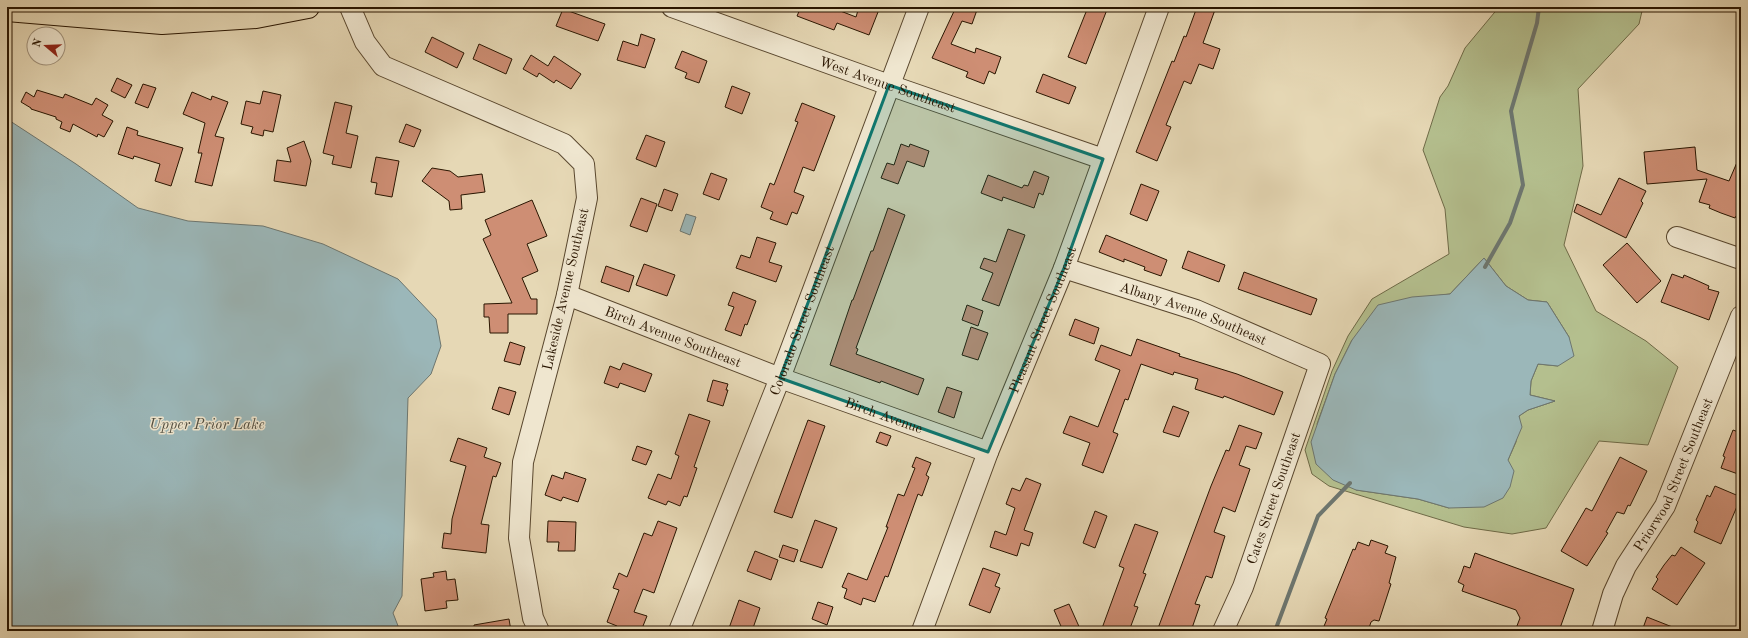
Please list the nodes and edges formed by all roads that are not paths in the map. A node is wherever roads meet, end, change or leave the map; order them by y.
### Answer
1 (308, 7) edge
2 (350, 7) edge
3 (672, 7) edge
4 (918, 7) edge
5 (1159, 7) edge
6 (7, 10) edge
7 (722, 16) edge
8 (890, 85) junction
9 (1103, 159) junction
10 (1677, 237) dead end
11 (1741, 259) edge
12 (1064, 268) junction
13 (567, 295) junction
14 (1741, 316) edge
15 (1320, 364) joint
16 (780, 378) junction
17 (988, 452) junction
18 (539, 631) edge
19 (679, 631) edge
20 (922, 631) edge
21 (1223, 631) edge
22 (1602, 631) edge

1 - 6 main road
2 - 13 street, Lakeside Avenue Southeast
3 - 7 street, West Avenue Southeast
4 - 8 street, Colorado Street Southeast
5 - 9 street, Pleasant Street Southeast
7 - 8 street, West Avenue Southeast
8 - 9 street, West Avenue Southeast
8 - 16 street, Colorado Street Southeast
9 - 12 street, Pleasant Street Southeast
10 - 11 street
12 - 15 street, Albany Avenue Southeast
12 - 17 street, Pleasant Street Southeast
13 - 16 street, Birch Avenue Southeast
13 - 18 street, Lakeside Avenue Southeast
14 - 22 street, Priorwood Street Southeast
15 - 21 street, Cates Street Southeast
16 - 17 street, Birch Avenue
16 - 19 street, Colorado Street Southeast
17 - 20 street, Pleasant Street Southeast

